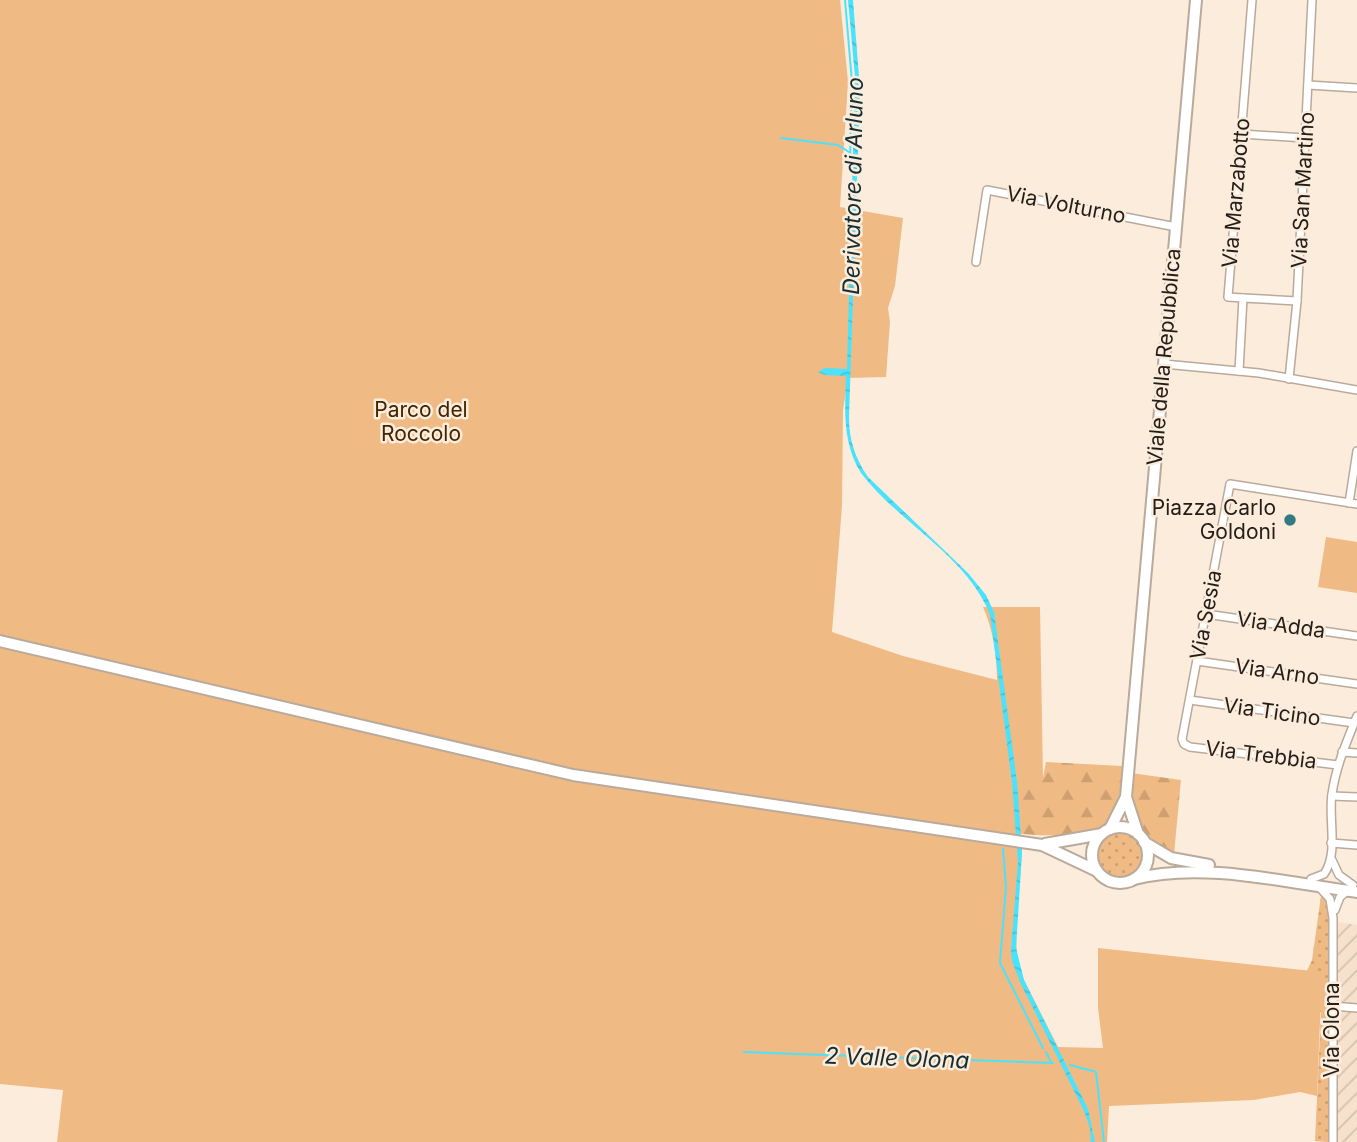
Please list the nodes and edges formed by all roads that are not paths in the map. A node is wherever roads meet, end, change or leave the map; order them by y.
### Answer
1 (1196, 0) edge
2 (1252, 0) edge
3 (1312, 0) edge
4 (1308, 85) junction
5 (1357, 88) edge
6 (1241, 134) junction
7 (1306, 138) junction
8 (1176, 227) junction
9 (976, 262) dead end
10 (1243, 298) junction
11 (1297, 301) junction
12 (1164, 364) junction
13 (1239, 371) junction
14 (1289, 379) junction
15 (1357, 390) edge
16 (1357, 451) edge
17 (1353, 503) edge
18 (1206, 614) junction
19 (1357, 636) edge
20 (0, 641) edge
21 (1197, 661) junction
22 (1357, 684) edge
23 (1190, 700) junction
24 (1355, 720) edge
25 (1184, 744) joint
26 (1342, 752) junction
27 (1357, 753) edge
28 (1338, 765) junction
29 (1332, 796) junction
30 (1126, 797) junction
31 (1357, 797) edge
32 (1106, 831) junction
33 (1141, 838) junction
34 (1331, 844) junction
35 (1042, 845) junction
36 (1357, 845) edge
37 (1331, 855) junction
38 (1097, 871) junction
39 (1134, 879) junction
40 (1314, 883) junction
41 (1353, 889) edge
42 (1333, 918) junction
43 (1332, 1006) junction
44 (1357, 1008) edge
45 (1333, 1142) edge

1 - 8 main road, Viale della Repubblica
2 - 6 street, Via Marzabotto
3 - 4 street, Via San Martino
4 - 5 street
4 - 7 street, Via San Martino
6 - 7 street
6 - 10 street, Via Marzabotto
7 - 11 street, Via San Martino
8 - 9 street, Via Volturno
8 - 12 main road, Viale della Repubblica
10 - 11 street
10 - 13 street, Via Marzabotto
11 - 14 street, Via San Martino
12 - 13 street
12 - 30 main road, Viale della Repubblica
13 - 14 street
14 - 15 street
16 - 17 street
17 - 18 street, Via Sesia
18 - 19 street, Via Adda
18 - 21 street, Via Sesia
20 - 35 main road
21 - 22 street, Via Arno
21 - 23 street, Via Sesia
23 - 24 street, Via Ticino
23 - 25 street, Via Sesia
24 - 26 street
25 - 28 street, Via Trebbia
26 - 27 street
26 - 28 street
28 - 29 street
29 - 31 street
29 - 34 street
30 - 32 main road
30 - 33 main road
32 - 33 main road
32 - 35 main road
32 - 38 main road
33 - 39 main road
33 - 40 main road
34 - 36 street
34 - 37 street
35 - 38 main road
37 - 40 street
37 - 41 street
38 - 39 main road
39 - 40 main road
40 - 41 main road
40 - 42 street, Via Olona
41 - 42 street, Via Olona
42 - 43 street, Via Olona
43 - 44 street
43 - 45 street, Via Olona

